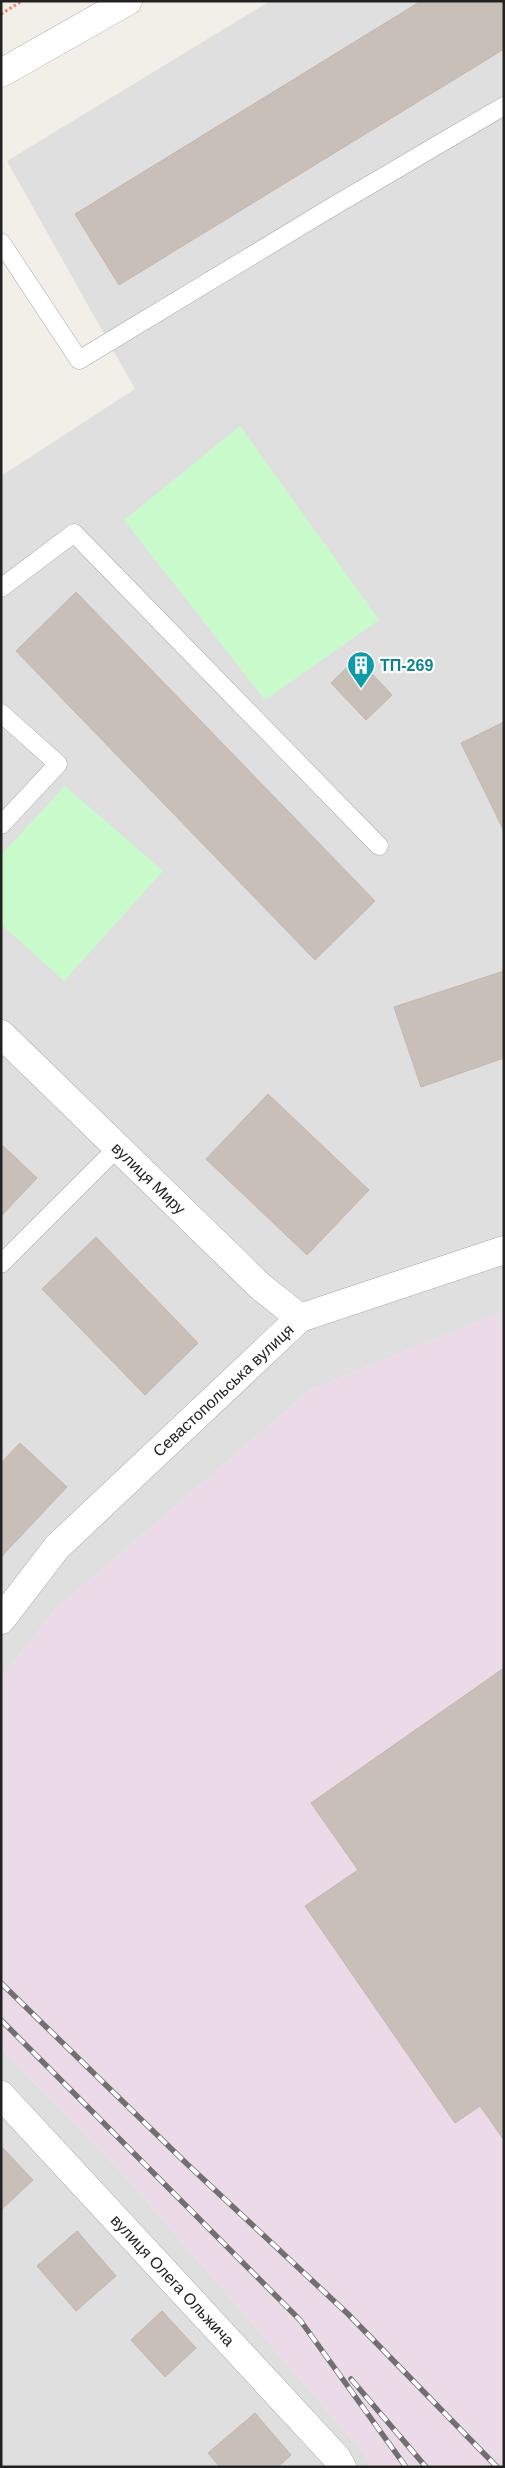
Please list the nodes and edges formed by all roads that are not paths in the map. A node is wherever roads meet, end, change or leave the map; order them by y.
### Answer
1 (128, 1) edge
2 (1, 73) edge
3 (504, 106) edge
4 (1, 242) edge
5 (1, 588) edge
6 (1, 713) edge
7 (1, 825) edge
8 (379, 846) dead end
9 (1, 1034) edge
10 (118, 1147) junction
11 (504, 1250) edge
12 (1, 1264) edge
13 (300, 1318) junction
14 (1, 1620) edge
15 (1, 2095) edge
16 (342, 2467) edge

1 - 2 street
3 - 4 lane
5 - 8 lane
6 - 7 lane
9 - 10 street, вулиця Миру
10 - 12 lane
10 - 13 street, вулиця Миру
11 - 13 street, Севастопольська вулиця
13 - 14 street, Севастопольська вулиця
15 - 16 street, вулиця Олега Ольжича

